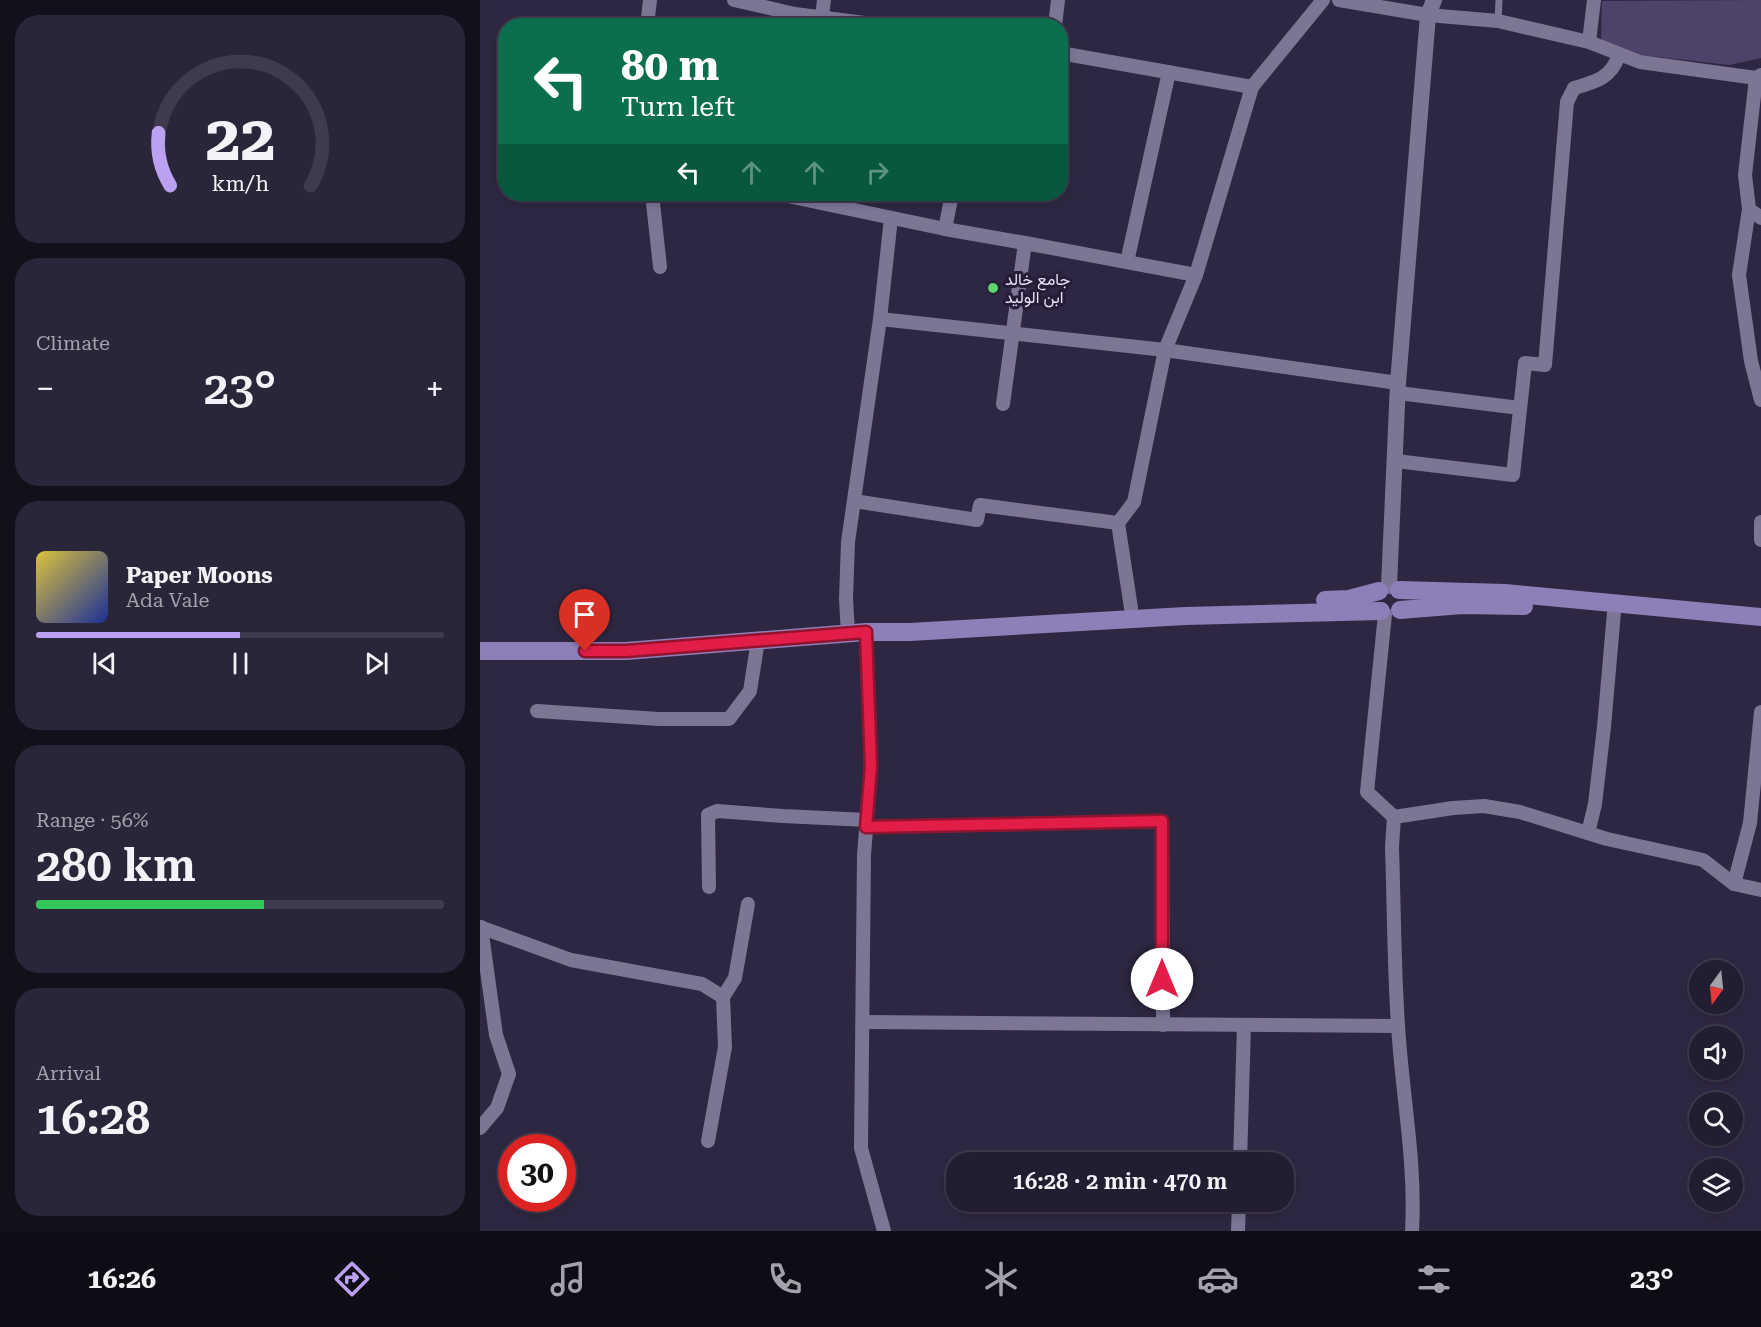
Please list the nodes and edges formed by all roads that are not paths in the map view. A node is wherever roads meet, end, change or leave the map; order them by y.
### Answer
1 (650, 0) edge
2 (734, 0) edge
3 (824, 0) edge
4 (1058, 0) edge
5 (1323, 0) edge
6 (1339, 0) edge
7 (1499, 0) edge
8 (1594, 0) edge
9 (771, 4) edge
10 (1428, 5) edge
11 (822, 17) junction
12 (648, 18) edge
13 (829, 18) edge
14 (1056, 18) edge
15 (1498, 21) junction
16 (1589, 42) junction
17 (1068, 53) edge
18 (1619, 55) junction
19 (1169, 72) junction
20 (1759, 76) edge
21 (1252, 87) junction
22 (653, 201) edge
23 (811, 201) edge
24 (951, 201) edge
25 (1749, 209) junction
26 (891, 218) junction
27 (1761, 218) edge
28 (945, 229) junction
29 (1025, 243) junction
30 (1127, 262) junction
31 (660, 267) dead end
32 (1196, 275) junction
33 (880, 319) junction
34 (1013, 333) junction
35 (1166, 350) junction
36 (1398, 388) junction
37 (1761, 400) edge
38 (1003, 404) dead end
39 (1520, 408) junction
40 (1396, 461) junction
41 (854, 501) junction
42 (1761, 522) edge
43 (1118, 523) junction
44 (1761, 540) edge
45 (1389, 589) junction
46 (1477, 598) junction
47 (1131, 608) junction
48 (1389, 612) junction
49 (1614, 612) junction
50 (1761, 617) edge
51 (1761, 629) edge
52 (857, 633) junction
53 (758, 640) junction
54 (480, 651) edge
55 (537, 711) dead end
56 (1761, 712) edge
57 (1394, 817) junction
58 (867, 823) junction
59 (1588, 833) junction
60 (1734, 884) junction
61 (708, 887) dead end
62 (1761, 890) edge
63 (748, 904) dead end
64 (480, 927) edge
65 (723, 997) junction
66 (862, 1022) junction
67 (1162, 1024) junction
68 (1244, 1025) junction
69 (1398, 1026) junction
70 (480, 1128) edge
71 (708, 1141) dead end
72 (1240, 1152) edge
73 (1239, 1212) edge
74 (884, 1231) edge
75 (1238, 1231) edge
76 (1412, 1231) edge

1 - 12 street
2 - 9 street
3 - 11 street
4 - 14 street
5 - 21 street
6 - 10 street
7 - 15 lane
8 - 16 street
9 - 11 street
10 - 15 street
10 - 36 street
11 - 13 street
15 - 16 street
16 - 18 street
17 - 19 street
18 - 20 street
18 - 39 street
19 - 21 street
19 - 30 street
20 - 25 street
21 - 32 street
22 - 31 street
23 - 26 street
24 - 28 street
25 - 27 street
25 - 37 street
26 - 28 street
26 - 33 street
28 - 29 street
29 - 30 street
29 - 34 street
30 - 32 street
32 - 35 street
33 - 34 street
33 - 41 street
34 - 35 street
34 - 38 street
35 - 36 street
35 - 43 street
36 - 39 street
36 - 40 street
39 - 40 street
40 - 45 street
41 - 43 street
41 - 52 street
42 - 44 street
43 - 47 street
45 - 46 main road
45 - 47 main road
45 - 48 main road
45 - 48 main road
46 - 48 main road
46 - 49 main road
46 - 50 main road
47 - 52 main road
48 - 52 main road
48 - 57 street
49 - 51 main road
49 - 59 street
52 - 53 main road
52 - 58 street
53 - 54 main road
53 - 55 street
56 - 60 street
57 - 59 street
57 - 69 street
58 - 61 street
58 - 66 street
58 - 67 street
59 - 60 street
60 - 62 street
63 - 65 street
64 - 65 street
64 - 70 street
65 - 71 street
66 - 67 street
66 - 74 street
67 - 68 street
68 - 69 street
68 - 72 street
69 - 76 street
73 - 75 street

